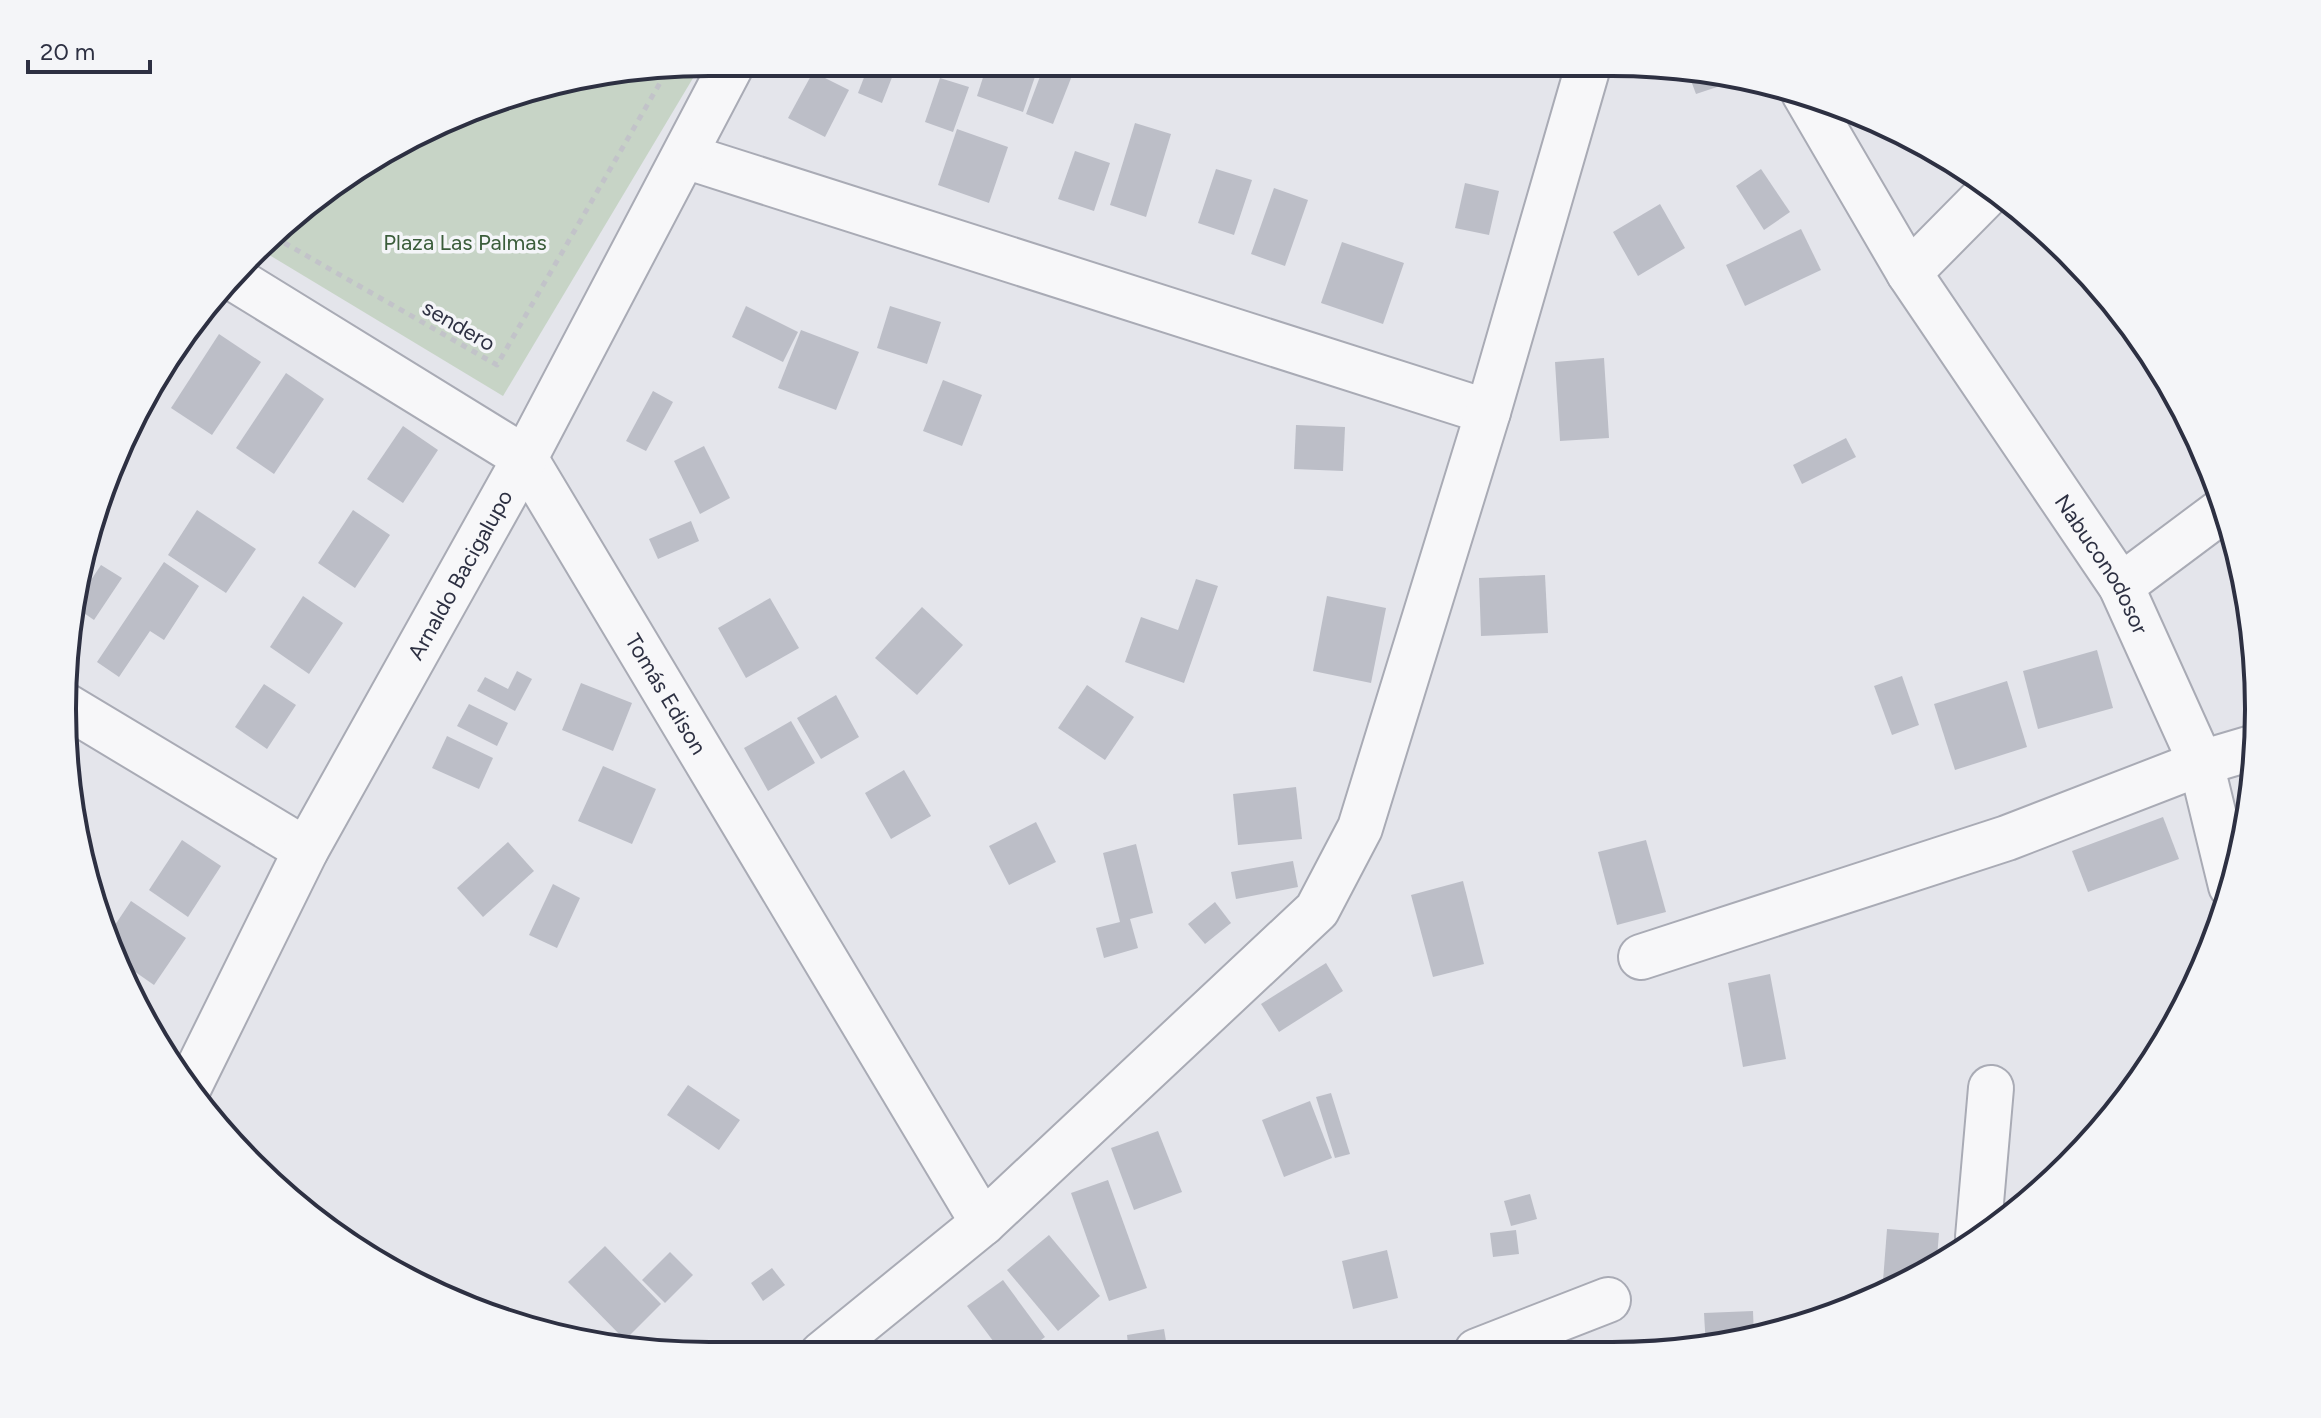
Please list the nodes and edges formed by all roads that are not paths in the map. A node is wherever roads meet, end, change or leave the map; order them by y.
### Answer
1 (726, 76) edge
2 (1585, 76) edge
3 (1814, 110) edge
4 (685, 156) junction
5 (1984, 197) edge
6 (1909, 273) junction
7 (241, 283) edge
8 (1488, 412) junction
9 (525, 458) junction
10 (2214, 516) edge
11 (2121, 586) junction
12 (76, 712) edge
13 (2244, 750) edge
14 (2201, 763) junction
15 (306, 850) junction
16 (2225, 863) edge
17 (1641, 957) dead end
18 (194, 1076) edge
19 (1991, 1088) dead end
20 (983, 1223) junction
21 (1979, 1224) edge
22 (1608, 1300) dead end
23 (837, 1342) edge
24 (1500, 1342) edge

1 - 4 street, Arnaldo Bacigalupo
2 - 8 street
3 - 6 street, Nabuconodosor
4 - 8 street
4 - 9 street, Arnaldo Bacigalupo
5 - 6 street
6 - 11 street, Nabuconodosor
7 - 9 street, Tomás Edison
8 - 20 street
9 - 15 street, Arnaldo Bacigalupo
9 - 20 street, Tomás Edison
10 - 11 street
11 - 14 street, Nabuconodosor
12 - 15 street
13 - 14 street
14 - 16 street, Nabuconodosor
14 - 17 street
15 - 18 street, Arnaldo Bacigalupo
19 - 21 street
20 - 23 street
22 - 24 street

